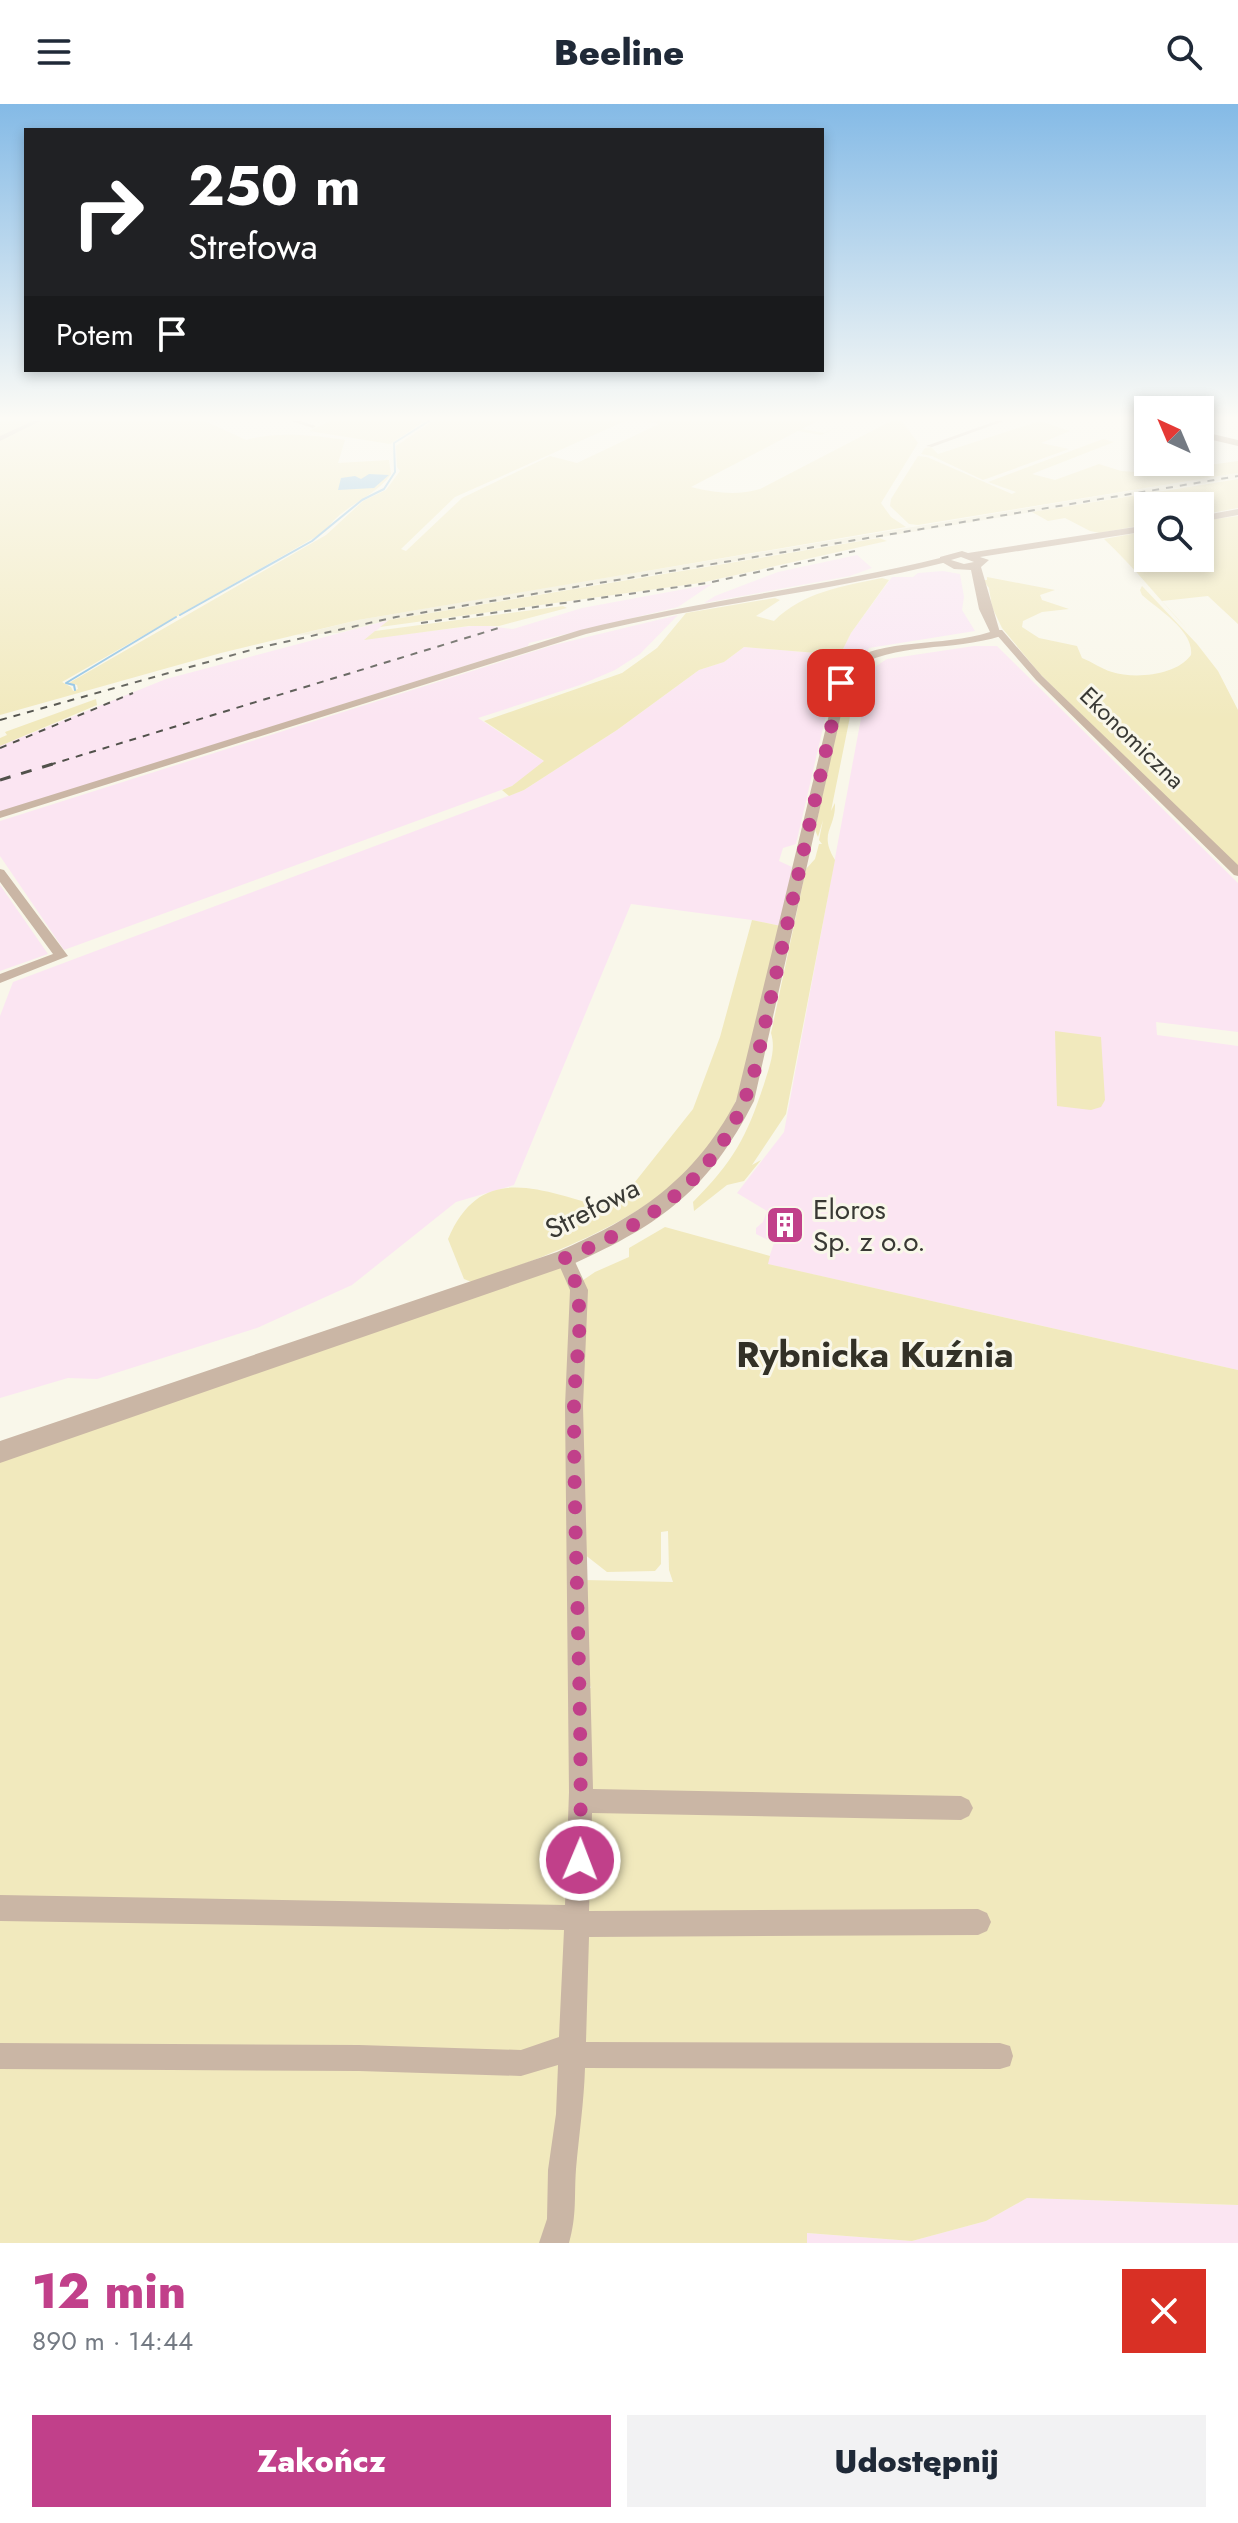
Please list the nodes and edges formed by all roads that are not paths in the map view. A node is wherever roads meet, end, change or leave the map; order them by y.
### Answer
1 (1134, 530) edge
2 (976, 561) junction
3 (952, 564) junction
4 (978, 586) junction
5 (999, 632) junction
6 (976, 639) junction
7 (1009, 645) junction
8 (0, 815) edge
9 (1238, 872) edge
10 (0, 873) edge
11 (0, 979) edge
12 (565, 1258) junction
13 (0, 1452) edge
14 (581, 1801) junction
15 (961, 1808) dead end
16 (0, 1908) edge
17 (578, 1921) junction
18 (978, 1922) dead end
19 (570, 2051) junction
20 (0, 2056) edge
21 (1000, 2056) dead end
22 (554, 2243) edge

1 - 2 street
2 - 3 street
2 - 3 street
2 - 4 street, Ekonomiczna
3 - 4 street, Ekonomiczna
3 - 8 street
4 - 5 street, Ekonomiczna
5 - 6 street
5 - 7 street, Ekonomiczna
6 - 7 street
6 - 12 street, Strefowa
7 - 9 street, Ekonomiczna
10 - 11 street
12 - 13 street, Strefowa
12 - 14 street
14 - 15 street
14 - 17 street
16 - 17 street
17 - 18 street
17 - 19 street
19 - 20 street
19 - 21 street
19 - 22 street

